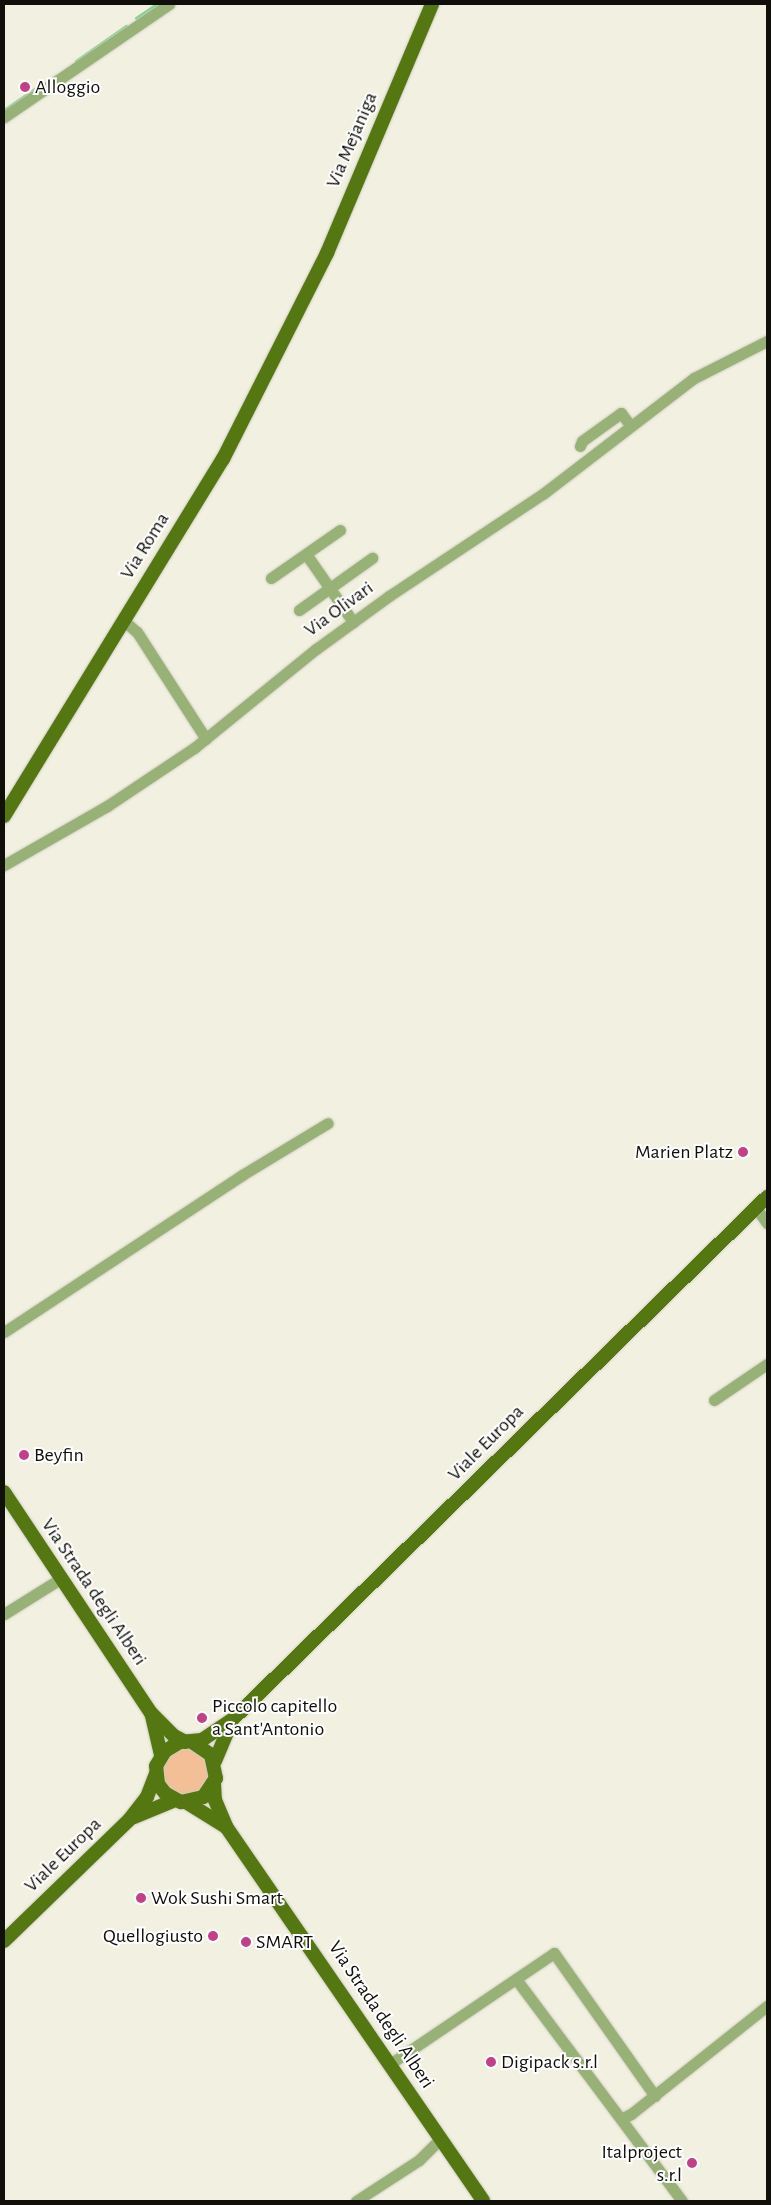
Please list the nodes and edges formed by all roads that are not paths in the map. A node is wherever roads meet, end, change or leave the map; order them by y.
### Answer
1 (168, 4) edge
2 (432, 4) edge
3 (4, 117) edge
4 (308, 291) joint
5 (767, 341) edge
6 (630, 425) junction
7 (580, 446) dead end
8 (340, 530) dead end
9 (306, 554) junction
10 (372, 558) dead end
11 (271, 578) dead end
12 (330, 588) junction
13 (299, 610) dead end
14 (123, 620) junction
15 (353, 622) junction
16 (206, 739) junction
17 (4, 816) edge
18 (4, 865) edge
19 (328, 1123) dead end
20 (767, 1197) edge
21 (756, 1208) junction
22 (767, 1224) edge
23 (4, 1332) edge
24 (767, 1364) edge
25 (714, 1400) dead end
26 (4, 1492) edge
27 (60, 1579) junction
28 (4, 1614) edge
29 (151, 1713) junction
30 (233, 1719) junction
31 (189, 1742) junction
32 (161, 1755) junction
33 (215, 1761) junction
34 (156, 1772) junction
35 (214, 1783) junction
36 (181, 1801) junction
37 (129, 1820) junction
38 (227, 1828) junction
39 (4, 1941) edge
40 (516, 1979) junction
41 (767, 2006) edge
42 (390, 2064) junction
43 (655, 2096) junction
44 (621, 2119) junction
45 (440, 2138) junction
46 (356, 2201) edge
47 (483, 2201) edge
48 (682, 2201) edge

1 - 3 street
2 - 4 main road, Via Mejaniga
4 - 14 main road, Via Roma
5 - 6 street, Via Olivari
6 - 7 street
6 - 15 street, Via Olivari
8 - 9 street
9 - 11 street
9 - 12 street
10 - 12 street
12 - 13 street
12 - 15 street
14 - 16 street
14 - 17 main road, Via Roma
15 - 16 street, Via Olivari
16 - 18 street, Via Olivari
19 - 23 street
20 - 21 main road, Viale Europa
21 - 22 street
21 - 30 main road, Viale Europa
24 - 25 street
26 - 27 main road, Via Strada degli Alberi
27 - 28 street
27 - 29 main road, Via Strada degli Alberi
29 - 31 main road, Via Strada degli Alberi
29 - 32 main road, Via Strada degli Alberi
30 - 31 main road, Viale Europa
30 - 33 main road, Viale Europa
31 - 32 main road, Viale Europa
31 - 33 main road
32 - 34 main road, Viale Europa
33 - 35 main road, Viale Europa
34 - 36 main road
34 - 37 main road, Viale Europa
35 - 36 main road, Viale Europa
35 - 38 main road, Via Strada degli Alberi
36 - 37 main road, Viale Europa
36 - 38 main road, Via Strada degli Alberi
37 - 39 main road, Viale Europa
38 - 42 main road, Via Strada degli Alberi
40 - 42 street
40 - 43 street
40 - 44 street
41 - 43 street
42 - 45 main road, Via Strada degli Alberi
43 - 44 street
44 - 48 street
45 - 46 street
45 - 47 main road, Via Strada degli Alberi

